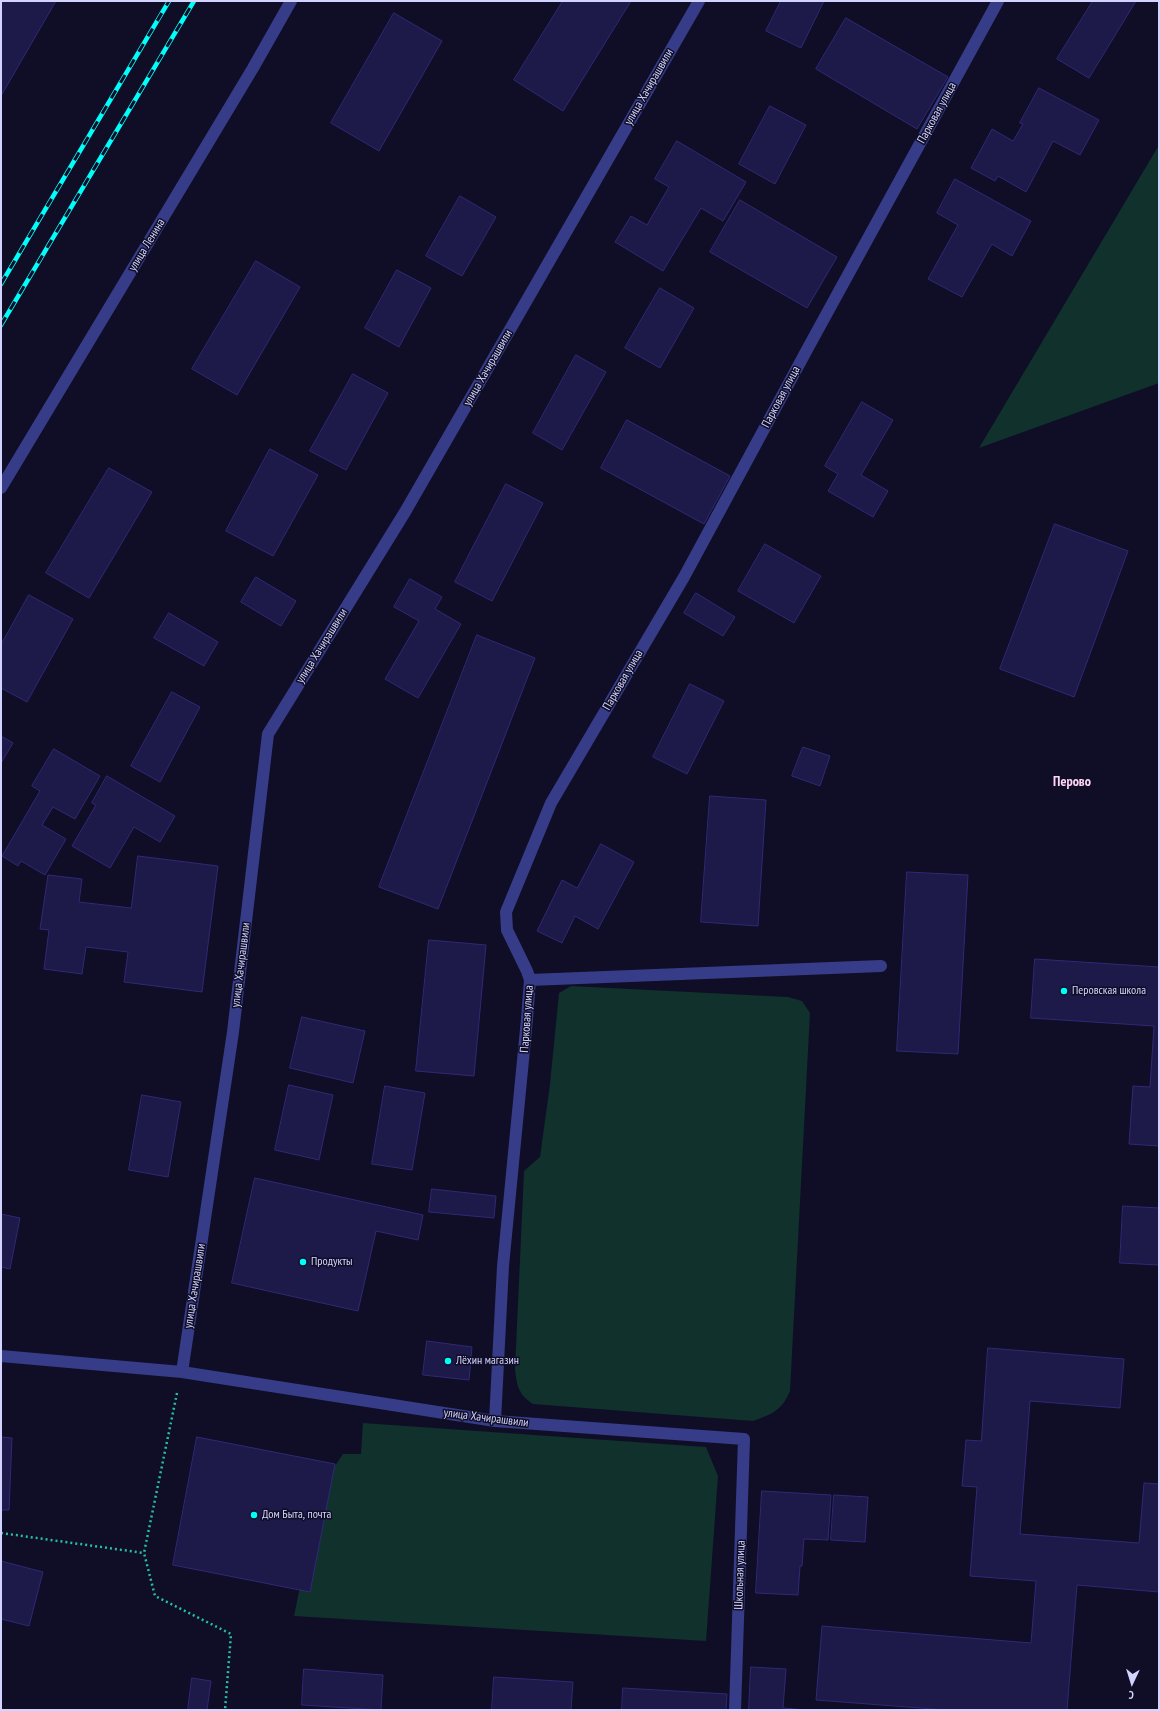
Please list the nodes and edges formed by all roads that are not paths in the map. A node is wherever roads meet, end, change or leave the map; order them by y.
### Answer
1 (291, 1) edge
2 (699, 1) edge
3 (998, 1) edge
4 (1, 488) edge
5 (881, 966) dead end
6 (530, 980) junction
7 (1, 1356) edge
8 (182, 1372) junction
9 (495, 1421) junction
10 (744, 1439) joint
11 (735, 1710) edge

1 - 4 street, улица Ленина
2 - 8 street, улица Хачирашвили
3 - 6 street, Парковая улица
5 - 6 street
6 - 9 street, Парковая улица
7 - 8 street, улица Хачирашвили
8 - 9 street, улица Хачирашвили
9 - 10 street, улица Хачирашвили
10 - 11 street, Школьная улица

